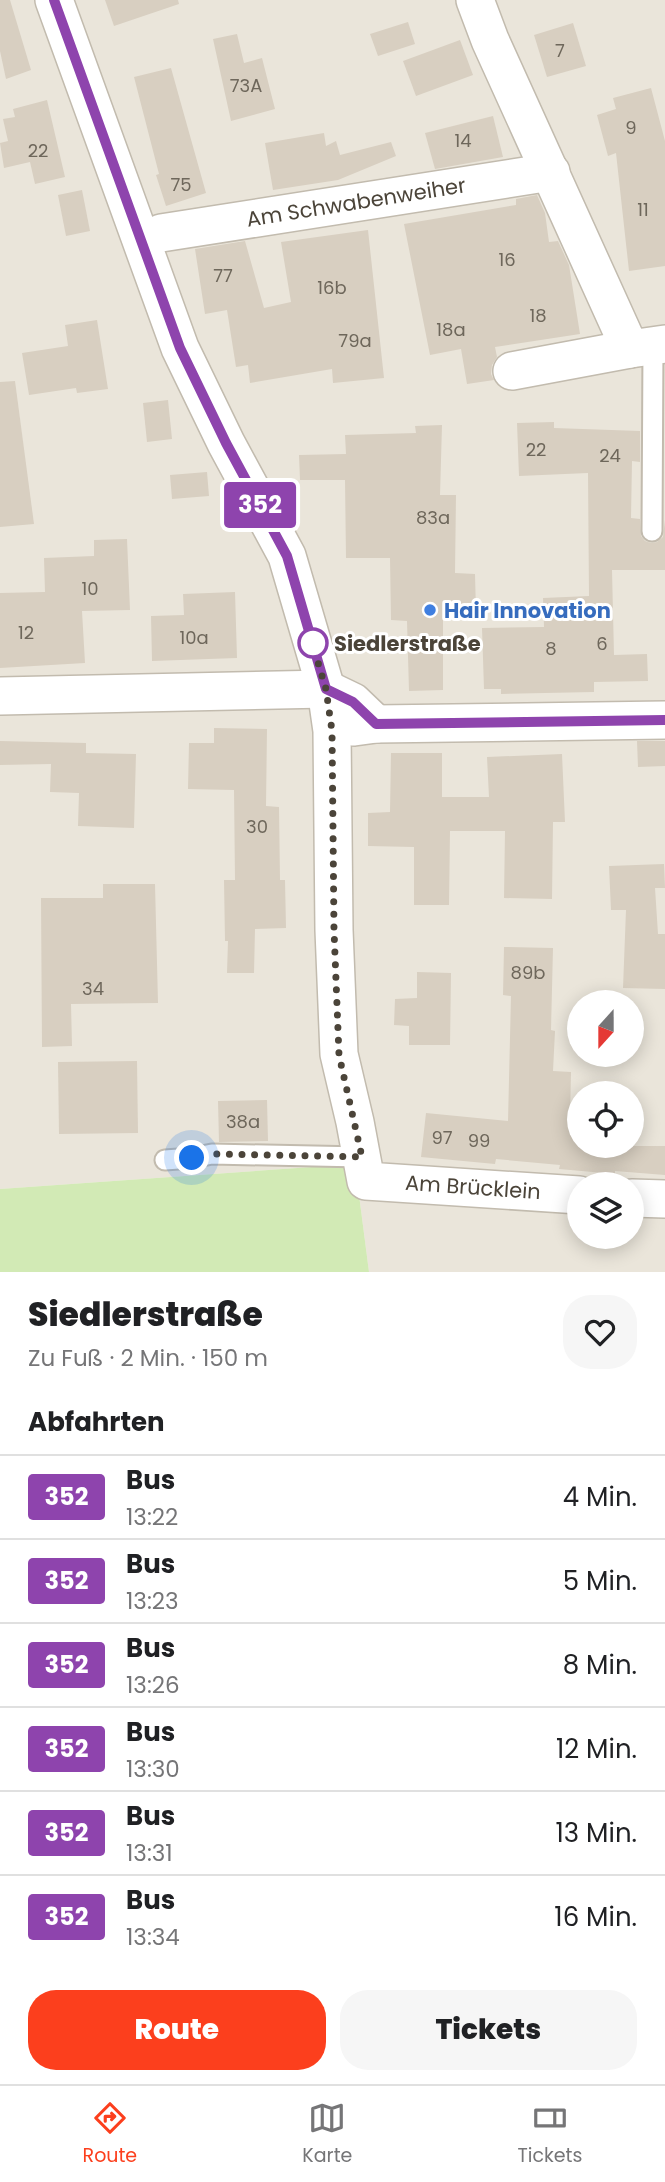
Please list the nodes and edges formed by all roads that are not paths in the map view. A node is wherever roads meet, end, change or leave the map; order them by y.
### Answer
1 (54, 0) edge
2 (475, 0) edge
3 (551, 172) junction
4 (160, 233) dead end
5 (649, 347) edge
6 (512, 371) dead end
7 (652, 531) dead end
8 (326, 689) junction
9 (0, 696) edge
10 (665, 720) edge
11 (376, 724) junction
12 (332, 731) junction
13 (165, 1160) dead end
14 (364, 1169) junction
15 (567, 1194) edge
16 (644, 1198) edge
17 (665, 1199) edge

1 - 8 street
2 - 3 street
3 - 4 street, Am Schwabenweiher
3 - 5 street
5 - 6 street
5 - 7 lane
8 - 9 street
8 - 11 street
8 - 12 street
10 - 11 street
11 - 12 street
12 - 14 street
13 - 14 lane
14 - 15 street, Am Brücklein
16 - 17 street

